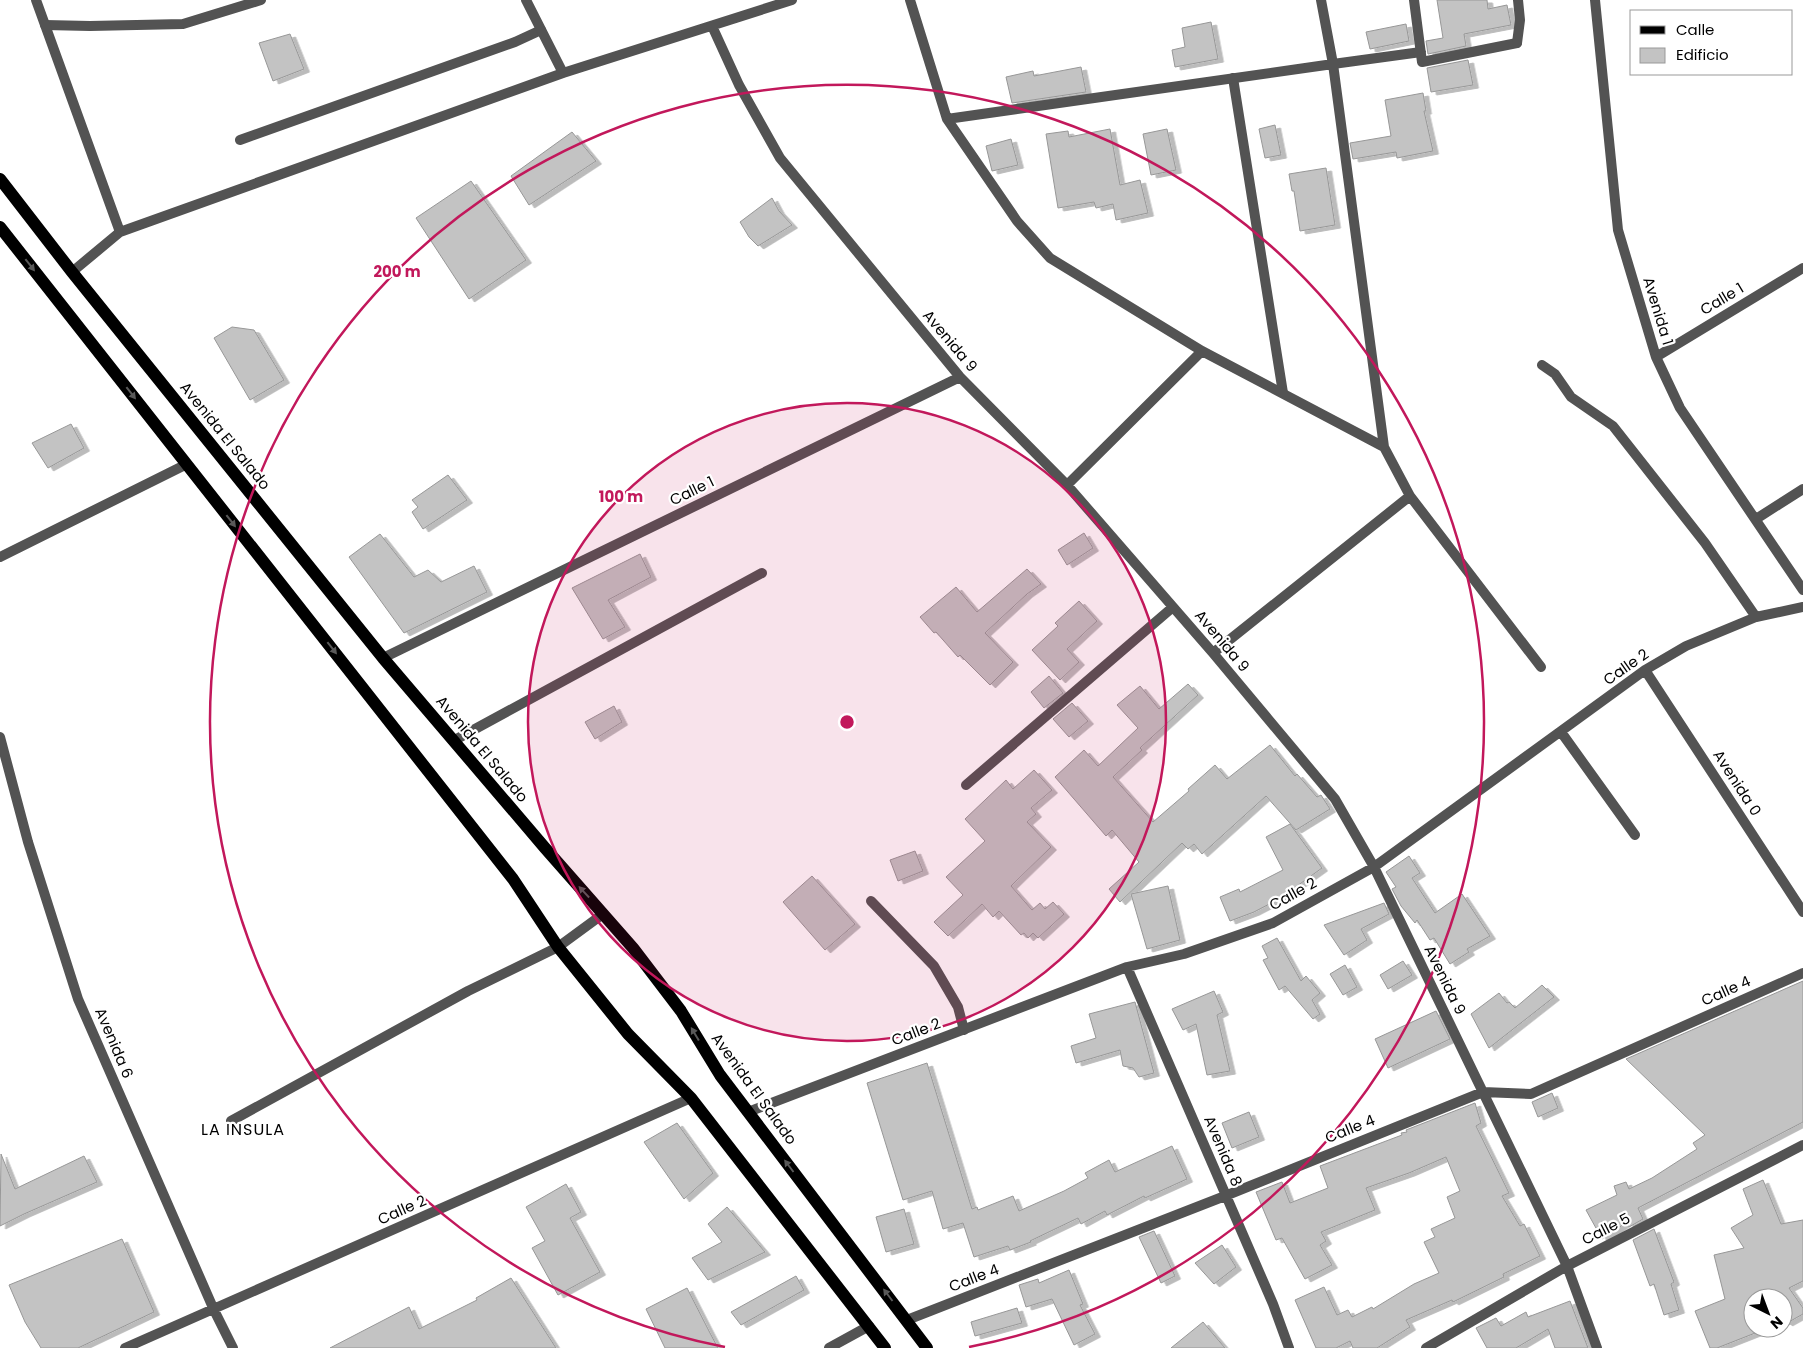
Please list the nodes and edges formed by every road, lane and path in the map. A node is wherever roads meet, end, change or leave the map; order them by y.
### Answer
1 (36, 0) edge
2 (261, 0) edge
3 (526, 0) edge
4 (792, 0) edge
5 (910, 0) edge
6 (1321, 0) edge
7 (1414, 0) edge
8 (1518, 0) edge
9 (1595, 0) edge
10 (45, 25) junction
11 (712, 26) junction
12 (541, 30) junction
13 (1421, 52) junction
14 (1333, 64) junction
15 (563, 73) junction
16 (1233, 78) junction
17 (947, 119) junction
18 (240, 140) dead end
19 (0, 179) edge
20 (0, 227) edge
21 (120, 232) junction
22 (1803, 268) edge
23 (72, 272) junction
24 (1202, 351) junction
25 (1656, 356) junction
26 (1542, 365) dead end
27 (960, 377) junction
28 (1283, 393) junction
29 (1384, 447) junction
30 (187, 464) junction
31 (1067, 486) junction
32 (1803, 490) edge
33 (1410, 496) junction
34 (1756, 519) junction
35 (0, 557) edge
36 (762, 573) dead end
37 (1803, 590) edge
38 (1174, 607) junction
39 (1803, 607) edge
40 (1756, 617) junction
41 (1213, 653) junction
42 (383, 658) junction
43 (1541, 667) dead end
44 (1645, 670) junction
45 (1561, 732) junction
46 (0, 737) edge
47 (454, 741) junction
48 (966, 785) dead end
49 (1635, 835) dead end
50 (1374, 867) junction
51 (870, 901) dead end
52 (1803, 912) edge
53 (603, 914) junction
54 (558, 947) junction
55 (1127, 967) junction
56 (1803, 973) edge
57 (964, 1030) junction
58 (1483, 1092) junction
59 (691, 1098) junction
60 (748, 1112) junction
61 (231, 1121) dead end
62 (1803, 1144) edge
63 (1225, 1196) junction
64 (1567, 1266) junction
65 (214, 1310) junction
66 (907, 1320) junction
67 (869, 1326) junction
68 (125, 1348) edge
69 (234, 1348) edge
70 (829, 1348) edge
71 (885, 1348) edge
72 (927, 1348) edge
73 (1289, 1348) edge
74 (1426, 1348) edge
75 (1597, 1348) edge

1 - 10 street
2 - 10 street
3 - 12 street
4 - 11 street
5 - 17 street
6 - 14 street
7 - 13 street
8 - 13 street
9 - 25 street, Avenida 1
10 - 21 street
11 - 15 street
11 - 27 street, Avenida 9
12 - 15 street
12 - 18 street
13 - 14 street
14 - 16 street
14 - 29 street
15 - 21 street
16 - 17 street
16 - 28 street
17 - 24 street
19 - 23 main road, Avenida El Salado
20 -> 30 main road
21 - 23 street
22 - 25 street, Calle 1
23 - 42 main road, Avenida El Salado
24 - 28 street
24 - 31 street
25 - 34 street, Avenida 1
26 - 40 street
27 - 31 street, Avenida 9
27 - 42 street, Calle 1
28 - 29 street
29 - 33 street
30 - 35 street
30 -> 54 main road
31 - 38 street, Avenida 9
32 - 34 street
33 - 41 street
33 - 43 street
34 - 37 street, Avenida 1
36 - 47 street
38 - 41 street, Avenida 9
38 - 48 street
39 - 40 street, Calle 2
40 - 44 street, Calle 2
41 - 50 street, Avenida 9
42 - 47 main road, Avenida El Salado
44 - 45 street, Calle 2
44 - 52 street, Avenida 0
45 - 49 street
45 - 50 street, Calle 2
46 - 65 street, Avenida 6
53 -> 47 main road, Avenida El Salado
50 - 55 street, Calle 2
50 - 58 street, Avenida 9
51 - 57 street
53 - 54 street
60 -> 53 main road, Avenida El Salado
54 - 59 main road
54 - 61 street
55 - 57 street, Calle 2
55 - 63 street, Avenida 8
56 - 58 street, Calle 4
57 - 60 street, Calle 2
58 - 63 street, Calle 4
58 - 64 street, Avenida 9
59 - 65 street, Calle 2
59 - 67 main road
66 -> 60 main road, Avenida El Salado
62 - 64 street, Calle 5
63 - 66 street, Calle 4
63 - 73 street, Avenida 8
64 - 74 street, Calle 5
64 - 75 street, Avenida 9
65 - 68 street, Calle 2
65 - 69 street, Avenida 6
66 - 72 main road, Avenida El Salado
67 - 70 street
67 - 71 main road

